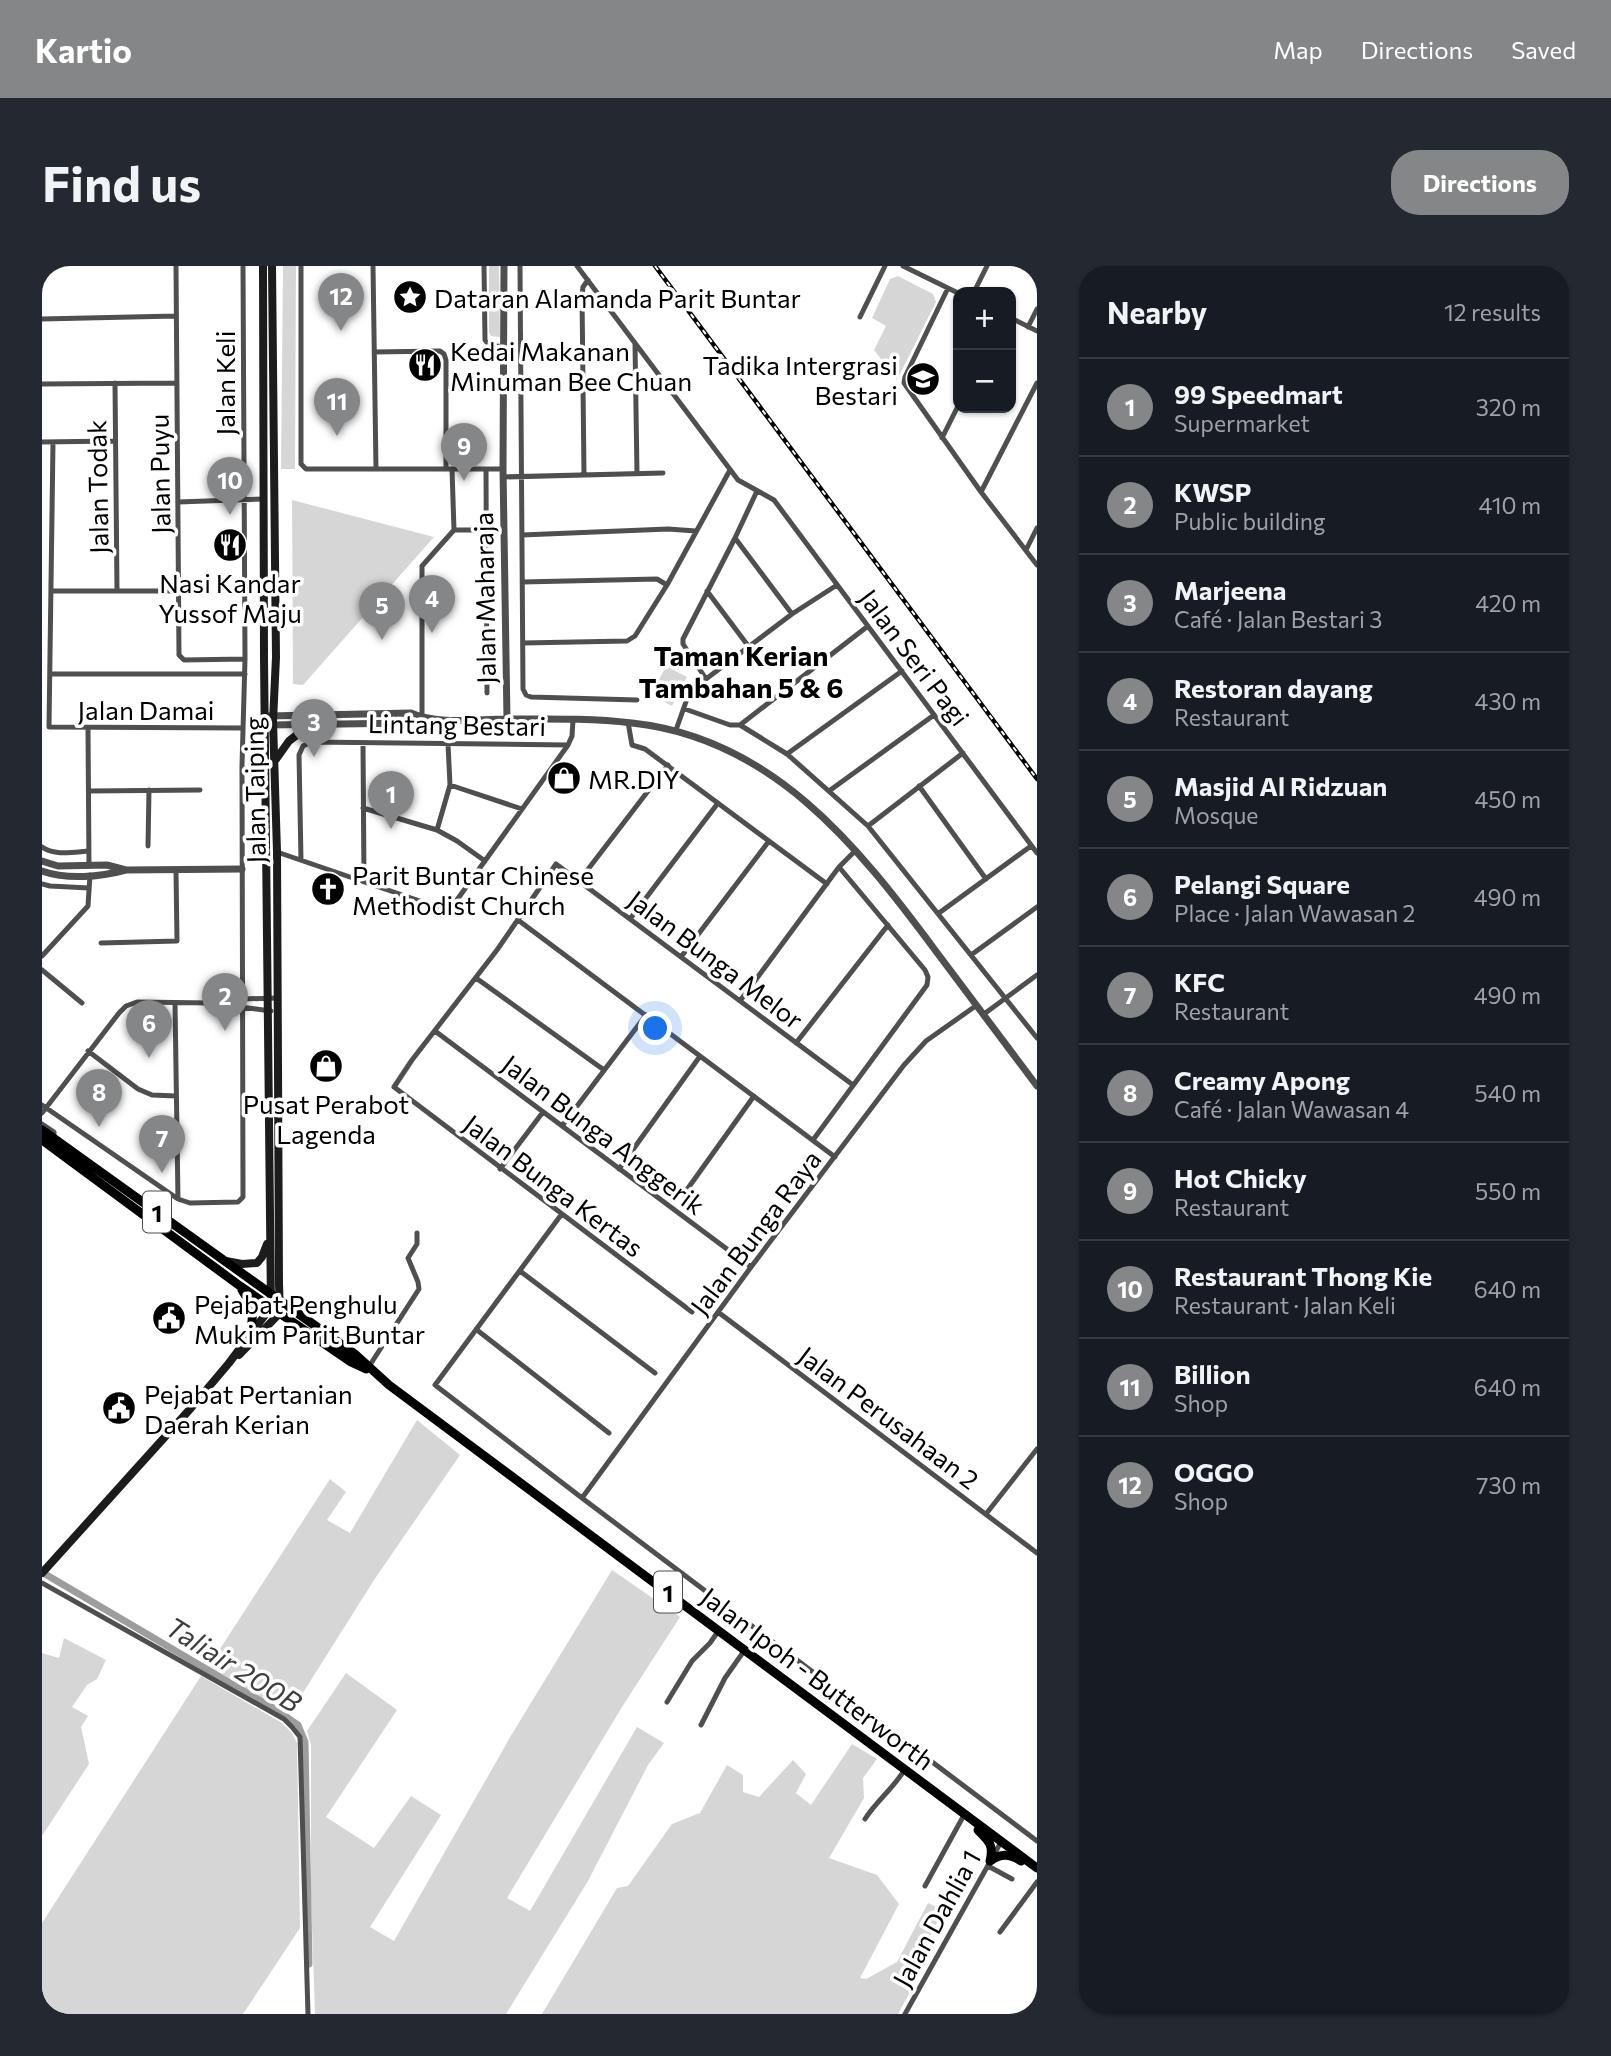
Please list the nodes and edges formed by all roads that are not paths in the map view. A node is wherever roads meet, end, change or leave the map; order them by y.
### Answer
1 (176, 266) edge
2 (243, 266) edge
3 (263, 266) edge
4 (272, 266) edge
5 (301, 266) edge
6 (373, 266) edge
7 (484, 266) edge
8 (504, 266) edge
9 (520, 266) edge
10 (577, 266) edge
11 (885, 266) edge
12 (987, 266) edge
13 (906, 267) edge
14 (589, 281) junction
15 (976, 287) edge
16 (948, 288) junction
17 (953, 290) edge
18 (1037, 309) edge
19 (176, 317) junction
20 (860, 317) dead end
21 (42, 319) edge
22 (1016, 321) edge
23 (1028, 327) junction
24 (1037, 331) edge
25 (635, 344) junction
26 (504, 347) junction
27 (374, 352) junction
28 (115, 383) junction
29 (177, 383) junction
30 (1037, 383) edge
31 (42, 384) edge
32 (955, 413) edge
33 (942, 438) junction
34 (116, 441) junction
35 (42, 442) edge
36 (53, 442) junction
37 (376, 470) junction
38 (449, 470) junction
39 (486, 470) junction
40 (730, 470) junction
41 (503, 473) junction
42 (663, 473) dead end
43 (637, 474) junction
44 (584, 475) junction
45 (522, 476) junction
46 (757, 491) junction
47 (981, 492) junction
48 (264, 499) junction
49 (244, 500) junction
50 (178, 502) junction
51 (1037, 528) edge
52 (454, 530) junction
53 (485, 530) junction
54 (696, 531) junction
55 (522, 536) junction
56 (735, 538) junction
57 (1026, 550) junction
58 (1037, 565) edge
59 (42, 567) edge
60 (52, 567) junction
61 (522, 582) junction
62 (667, 584) junction
63 (837, 585) junction
64 (52, 591) junction
65 (117, 591) junction
66 (178, 591) junction
67 (708, 591) junction
68 (792, 614) junction
69 (868, 626) junction
70 (523, 643) junction
71 (749, 647) junction
72 (245, 659) junction
73 (902, 671) junction
74 (50, 674) junction
75 (245, 674) junction
76 (706, 679) junction
77 (487, 693) dead end
78 (637, 700) dead end
79 (685, 709) junction
80 (934, 715) junction
81 (422, 718) junction
82 (507, 719) junction
83 (269, 720) junction
84 (573, 720) junction
85 (628, 722) junction
86 (311, 724) junction
87 (740, 725) junction
88 (88, 728) junction
89 (243, 729) junction
90 (676, 730) junction
91 (363, 743) junction
92 (448, 744) junction
93 (568, 745) junction
94 (963, 753) junction
95 (787, 754) junction
96 (274, 762) junction
97 (668, 765) junction
98 (450, 785) junction
99 (919, 786) junction
100 (149, 790) junction
101 (200, 790) dead end
102 (829, 790) junction
103 (89, 791) junction
104 (718, 803) junction
105 (363, 808) junction
106 (522, 809) junction
107 (868, 826) junction
108 (437, 830) junction
109 (769, 841) junction
110 (148, 846) dead end
111 (1031, 846) junction
112 (42, 847) edge
113 (856, 850) junction
114 (89, 851) junction
115 (276, 852) junction
116 (1037, 853) edge
117 (301, 860) junction
118 (42, 861) edge
119 (485, 861) junction
120 (89, 866) junction
121 (839, 867) junction
122 (242, 869) junction
123 (127, 870) junction
124 (42, 871) edge
125 (176, 871) junction
126 (90, 875) junction
127 (986, 878) junction
128 (579, 881) junction
129 (364, 882) junction
130 (42, 884) edge
131 (827, 884) junction
132 (89, 888) junction
133 (1037, 906) edge
134 (939, 913) junction
135 (630, 919) junction
136 (518, 920) junction
137 (888, 925) junction
138 (101, 943) dead end
139 (971, 955) junction
140 (42, 956) edge
141 (681, 957) junction
142 (42, 970) edge
143 (1037, 975) edge
144 (476, 978) junction
145 (267, 998) junction
146 (277, 998) junction
147 (1005, 998) junction
148 (243, 999) junction
149 (740, 1001) junction
150 (82, 1003) dead end
151 (175, 1003) junction
152 (211, 1003) junction
153 (977, 1005) junction
154 (243, 1009) junction
155 (267, 1010) junction
156 (277, 1011) junction
157 (984, 1014) junction
158 (646, 1015) junction
159 (435, 1031) junction
160 (1037, 1038) edge
161 (796, 1043) junction
162 (88, 1051) junction
163 (698, 1059) dead end
164 (604, 1070) junction
165 (853, 1085) junction
166 (1037, 1086) edge
167 (176, 1096) junction
168 (754, 1096) junction
169 (43, 1109) edge
170 (543, 1112) junction
171 (42, 1124) edge
172 (562, 1126) junction
173 (42, 1130) edge
174 (54, 1139) junction
175 (42, 1140) edge
176 (813, 1140) junction
177 (835, 1157) junction
178 (500, 1169) junction
179 (620, 1169) junction
180 (686, 1191) dead end
181 (178, 1199) junction
182 (561, 1215) junction
183 (417, 1233) dead end
184 (270, 1236) junction
185 (226, 1261) junction
186 (751, 1267) junction
187 (520, 1271) junction
188 (240, 1286) junction
189 (270, 1294) junction
190 (280, 1302) junction
191 (271, 1307) junction
192 (692, 1312) dead end
193 (718, 1312) junction
194 (281, 1314) junction
195 (477, 1330) junction
196 (251, 1334) junction
197 (229, 1363) junction
198 (370, 1369) junction
199 (654, 1373) dead end
200 (609, 1433) dead end
201 (1037, 1449) edge
202 (582, 1498) junction
203 (986, 1514) junction
204 (1037, 1553) edge
205 (42, 1573) edge
206 (42, 1583) edge
207 (719, 1630) junction
208 (744, 1651) junction
209 (667, 1702) dead end
210 (701, 1725) dead end
211 (905, 1769) junction
212 (964, 1815) junction
213 (865, 1819) dead end
214 (1001, 1842) junction
215 (1037, 1842) edge
216 (989, 1863) junction
217 (1037, 1870) edge
218 (1012, 1879) dead end
219 (1037, 1882) edge
220 (925, 1886) dead end
221 (1000, 1932) dead end
222 (308, 2014) edge
223 (905, 2014) edge

1 - 19 street, Jalan Puyu
2 - 49 street, Jalan Keli
3 - 48 main road, Jalan Taiping
4 - 83 main road, Jalan Taiping
5 - 37 street
6 - 27 street
7 - 26 street
8 - 26 street, Jalan Maharaja
9 - 45 street
10 - 14 street, Jalan Seri Pagi
11 - 20 street
12 - 15 street
13 - 16 street
14 - 25 street, Jalan Seri Pagi
14 - 44 street
16 - 17 street
16 - 33 street
18 - 23 street
19 - 21 street
19 - 29 street, Jalan Puyu
22 - 23 street
23 - 24 street
25 - 40 street, Jalan Seri Pagi
25 - 43 street
26 - 41 street, Jalan Maharaja
27 - 37 street
27 - 38 street
28 - 29 street
28 - 31 street
28 - 34 street, Jalan Todak
29 - 50 street, Jalan Puyu
30 - 47 street
32 - 33 street
33 - 47 street
34 - 36 street
34 - 65 street, Jalan Todak
35 - 36 street
36 - 60 street
37 - 38 street
38 - 39 street
38 - 52 street
39 - 41 street
39 - 53 street
40 - 46 street, Jalan Seri Pagi
40 - 54 street
41 - 45 street
41 - 82 street, Jalan Maharaja
42 - 43 street
43 - 44 street
44 - 45 street
45 - 55 street
46 - 56 street
46 - 63 street, Jalan Seri Pagi
47 - 57 street
48 - 49 street
48 - 83 main road, Jalan Taiping
49 - 50 street
49 - 72 street, Jalan Keli
50 - 66 street, Jalan Puyu
51 - 57 street
52 - 53 street
52 - 81 street
53 - 77 street
54 - 55 street
54 - 62 street
55 - 61 street
56 - 67 street
56 - 68 street
57 - 58 street
59 - 60 street
60 - 64 street
61 - 62 street
61 - 70 street
62 - 70 street
63 - 68 street
63 - 69 street, Jalan Seri Pagi
64 - 65 street
64 - 74 street
65 - 66 street
66 - 72 street, Jalan Puyu
67 - 71 street
67 - 76 street
68 - 71 street
69 - 73 street, Jalan Seri Pagi
69 - 87 street
70 - 78 street
71 - 76 street
72 - 75 street, Jalan Keli
73 - 80 street, Jalan Seri Pagi
73 - 95 street
74 - 75 street
74 - 88 street, Jalan Damai
75 - 89 street, Jalan Keli
76 - 79 street
79 - 87 street
79 - 90 street
80 - 94 street, Jalan Seri Pagi
80 - 102 street
81 - 82 street
81 - 83 street
81 - 86 street
82 - 84 street
83 - 86 street
83 - 96 main road, Jalan Taiping
83 - 145 main road, Jalan Taiping
84 - 85 street
84 - 93 street
85 - 90 street
85 - 97 street
86 - 96 main road
87 - 95 street
88 - 89 street, Jalan Damai
88 - 103 street
89 - 122 street, Jalan Keli
90 - 113 street
91 - 92 street, Lintang Bestari
91 - 105 street
91 - 117 street, Lintang Bestari
92 - 93 street, Lintang Bestari
92 - 98 street
93 - 106 street
94 - 99 street
94 - 111 street, Jalan Seri Pagi
95 - 102 street
96 - 115 main road, Jalan Taiping
97 - 104 street
97 - 128 street
98 - 106 street
98 - 108 street
99 - 107 street
99 - 127 street
100 - 101 street
100 - 103 street
100 - 110 street
102 - 107 street
103 - 114 street
104 - 109 street
104 - 135 street
105 - 108 street
105 - 129 street
106 - 119 street
107 - 134 street
108 - 119 street
109 - 131 street
109 - 141 street
111 - 116 street, Jalan Seri Pagi
111 - 127 street
112 - 114 street
113 - 121 street
113 - 153 street
114 - 120 street
115 - 117 street
115 - 146 main road, Jalan Taiping
117 - 129 street
118 - 120 street
119 - 129 street
120 - 123 street
121 - 131 street
121 - 137 street
122 - 125 street
122 - 148 street, Jalan Keli
123 - 125 street
123 - 126 street
124 - 126 street
125 - 138 street
126 - 132 street
127 - 134 street
128 - 135 street, Jalan Bunga Melor
128 - 136 street, Jalan Bunga Melor
130 - 132 street
131 - 149 street
132 - 140 street
133 - 139 street
134 - 139 street
135 - 141 street, Jalan Bunga Melor
136 - 144 street
136 - 158 street
137 - 161 street
137 - 165 street
139 - 147 street
141 - 149 street, Jalan Bunga Melor
142 - 150 street
143 - 147 street
144 - 159 street
144 - 164 street
145 - 146 street
145 - 148 street
145 - 155 main road, Jalan Taiping
146 - 156 main road, Jalan Taiping
147 - 157 street
147 - 160 street
148 - 152 street
148 - 154 street, Jalan Keli
149 - 161 street, Jalan Bunga Melor
151 - 152 street
151 - 162 street
151 - 167 street
152 - 154 street
153 - 157 street
153 - 177 street, Jalan Bunga Raya
154 - 155 street
154 - 181 street, Jalan Keli
155 - 156 street
155 - 184 main road, Jalan Taiping
156 - 190 main road, Jalan Taiping
157 - 166 street
158 - 164 street
158 - 168 street
159 - 170 street, Jalan Bunga Anggerik
159 - 178 street, Jalan Bunga Kertas
161 - 165 street, Jalan Bunga Melor
162 - 167 street
162 - 169 street
163 - 179 street
164 - 172 street
165 - 176 street
167 - 181 street
168 - 176 street
168 - 180 street
169 - 181 street
170 - 172 street, Jalan Bunga Anggerik
170 - 178 street
171 - 174 street
172 - 179 street, Jalan Bunga Anggerik
173 - 174 highway, Jalan Ipoh - Butterworth / 1
174 - 185 highway, Jalan Ipoh - Butterworth / 1
175 - 188 highway, Jalan Ipoh - Butterworth / 1
176 - 177 street
177 - 186 street, Jalan Bunga Raya
178 - 182 street, Jalan Bunga Kertas
179 - 186 street, Jalan Bunga Anggerik
182 - 187 street
182 - 192 street, Jalan Bunga Kertas
183 - 198 street
184 - 185 main road
184 - 189 main road, Jalan Taiping
185 - 189 highway, Jalan Ipoh - Butterworth / 1
186 - 193 street, Jalan Bunga Raya
187 - 195 street
187 - 199 street
188 - 191 highway, Jalan Ipoh - Butterworth / 1
188 - 196 highway
189 - 190 highway, Jalan Ipoh - Butterworth / 1
189 - 191 main road, Jalan Taiping
190 - 194 main road, Jalan Taiping
190 - 198 highway, Jalan Ipoh - Butterworth / 1
191 - 194 highway, Jalan Ipoh - Butterworth / 1
191 - 196 main road
193 - 202 street, Jalan Bunga Raya
193 - 203 street, Jalan Perusahaan 2
194 - 197 main road
194 - 198 highway, Jalan Ipoh - Butterworth / 1
195 - 200 street
195 - 202 street
196 - 197 main road
197 - 205 main road
198 - 207 highway, Jalan Ipoh - Butterworth / 1
201 - 203 street
202 - 215 street
203 - 204 street, Jalan Perusahaan 2
206 - 222 street
207 - 208 highway, Jalan Ipoh - Butterworth / 1
207 - 209 street
208 - 210 street
208 - 211 highway, Jalan Ipoh - Butterworth / 1
211 - 212 highway, Jalan Ipoh - Butterworth / 1
211 - 213 street
212 - 214 highway, Jalan Ipoh - Butterworth / 1
212 - 216 highway
212 - 220 street
214 - 216 street, Jalan Dahlia 1
214 - 217 highway, Jalan Ipoh - Butterworth / 1
216 - 217 highway
216 - 218 street
216 - 223 street, Jalan Dahlia 1
219 - 221 street

